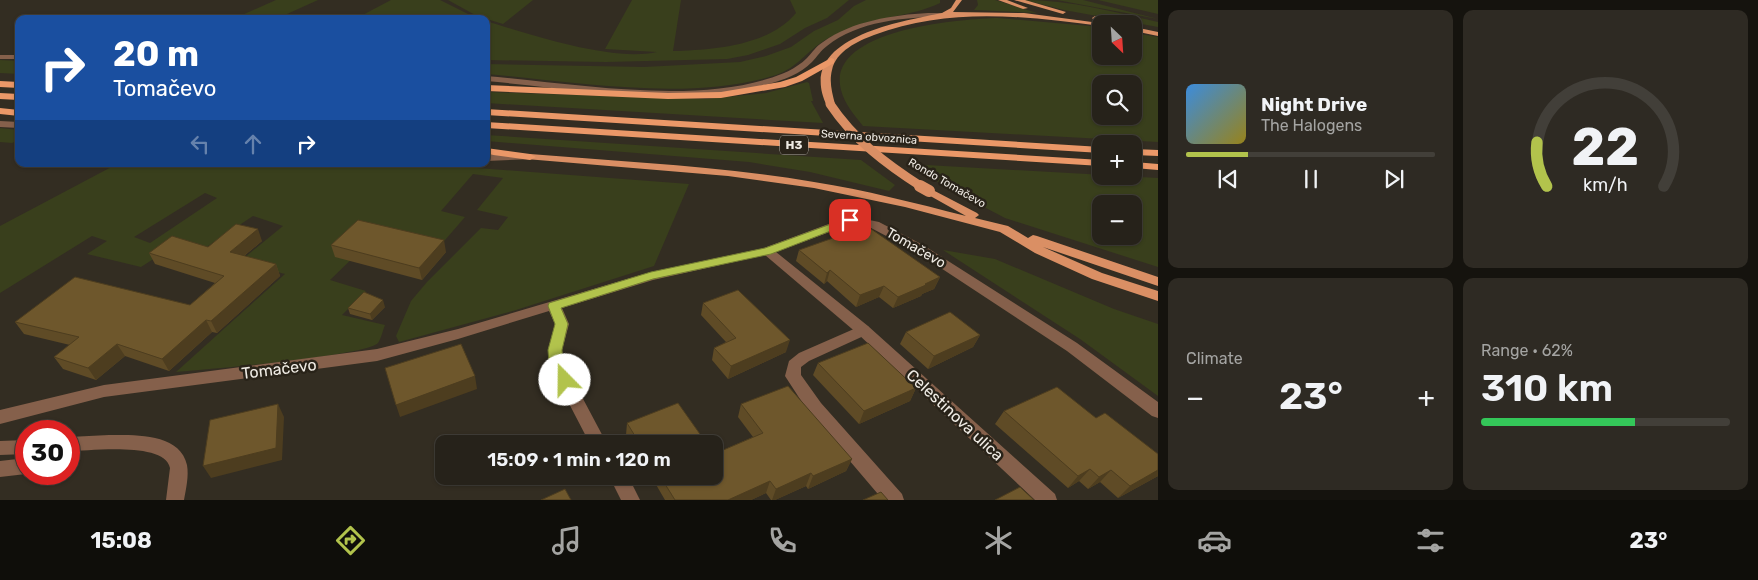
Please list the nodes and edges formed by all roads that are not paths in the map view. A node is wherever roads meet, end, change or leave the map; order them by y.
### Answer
1 (960, 0) edge
2 (1000, 0) edge
3 (1017, 0) edge
4 (943, 16) junction
5 (1092, 17) edge
6 (1086, 21) junction
7 (1092, 22) edge
8 (1142, 25) edge
9 (1158, 28) edge
10 (1142, 31) edge
11 (1158, 34) edge
12 (0, 57) edge
13 (15, 57) edge
14 (831, 61) junction
15 (0, 77) edge
16 (15, 77) edge
17 (490, 78) edge
18 (0, 84) edge
19 (15, 85) edge
20 (490, 88) edge
21 (0, 96) edge
22 (15, 97) edge
23 (0, 111) edge
24 (490, 112) edge
25 (15, 113) edge
26 (0, 124) edge
27 (15, 125) edge
28 (490, 125) edge
29 (1092, 149) edge
30 (490, 151) edge
31 (1142, 152) edge
32 (1158, 153) edge
33 (530, 157) junction
34 (490, 158) edge
35 (1092, 163) edge
36 (1142, 166) edge
37 (1158, 167) edge
38 (1004, 229) junction
39 (767, 251) junction
40 (1158, 282) edge
41 (1158, 296) edge
42 (554, 306) junction
43 (863, 330) junction
44 (1158, 411) edge
45 (0, 417) edge
46 (594, 435) edge
47 (80, 443) edge
48 (15, 447) edge
49 (0, 448) edge
50 (15, 467) edge
51 (0, 469) edge
52 (623, 485) edge
53 (175, 500) edge
54 (631, 500) edge
55 (895, 500) edge
56 (1048, 500) edge

1 - 4 main road
2 - 6 main road
3 - 5 main road
4 - 6 main road
4 - 14 main road
4 - 17 street
6 - 7 main road
8 - 9 main road
10 - 11 main road
12 - 13 street
14 - 20 highway
14 - 38 main road, Rondo Tomačevo, bridge
15 - 16 highway
18 - 19 highway
21 - 22 highway
23 - 25 highway
24 - 29 highway, Severna obvoznica / H3
26 - 27 street
28 - 35 highway, Severna obvoznica / H3
30 - 33 highway
31 - 32 highway
33 - 34 street
33 - 38 main road
36 - 37 highway
38 - 40 main road, Rondo Tomačevo
38 - 41 main road
39 - 42 street, Tomačevo
39 - 43 street, Celestinova ulica
39 - 44 street, Tomačevo
42 - 45 street, Tomačevo
42 - 46 street
43 - 55 street
43 - 56 street, Celestinova ulica
47 - 53 street
48 - 49 street
50 - 51 street
52 - 54 street

